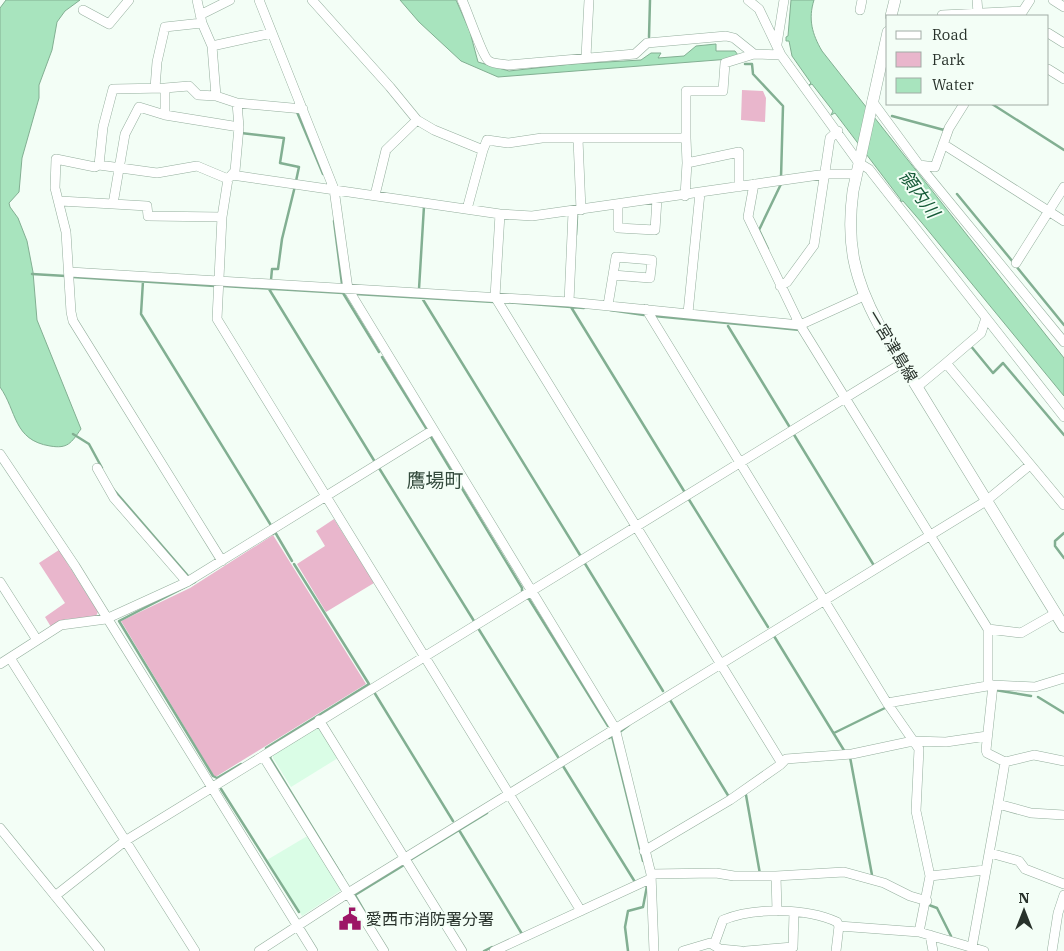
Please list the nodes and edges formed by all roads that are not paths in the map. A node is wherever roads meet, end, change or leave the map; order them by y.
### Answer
1 (129, 0) edge
2 (197, 0) edge
3 (230, 0) edge
4 (259, 0) edge
5 (312, 0) edge
6 (462, 0) edge
7 (589, 0) edge
8 (748, 0) edge
9 (784, 0) edge
10 (862, 0) edge
11 (896, 0) edge
12 (977, 0) edge
13 (1030, 0) edge
14 (1053, 0) edge
15 (1064, 7) edge
16 (83, 10) dead end
17 (860, 10) dead end
18 (978, 13) junction
19 (891, 15) edge
20 (942, 15) dead end
21 (1021, 15) edge
22 (201, 19) junction
23 (272, 33) junction
24 (1049, 34) edge
25 (1064, 43) edge
26 (777, 44) junction
27 (212, 46) junction
28 (886, 48) edge
29 (754, 54) junction
30 (781, 55) junction
31 (586, 57) junction
32 (1049, 70) edge
33 (883, 71) edge
34 (1064, 79) edge
35 (155, 88) junction
36 (166, 88) junction
37 (216, 96) junction
38 (237, 103) junction
39 (871, 104) junction
40 (963, 105) edge
41 (302, 109) junction
42 (165, 115) junction
43 (417, 120) junction
44 (239, 127) junction
45 (838, 132) junction
46 (686, 138) junction
47 (578, 139) junction
48 (942, 144) junction
49 (483, 150) junction
50 (687, 163) junction
51 (858, 164) junction
52 (99, 165) junction
53 (918, 165) junction
54 (118, 168) junction
55 (826, 174) junction
56 (230, 177) junction
57 (754, 184) junction
58 (739, 187) junction
59 (1064, 187) edge
60 (334, 189) junction
61 (700, 193) junction
62 (375, 195) junction
63 (685, 196) junction
64 (657, 200) junction
65 (60, 201) junction
66 (113, 204) junction
67 (618, 205) junction
68 (467, 209) junction
69 (577, 211) junction
70 (1048, 211) junction
71 (500, 214) junction
72 (222, 217) junction
73 (1064, 221) edge
74 (1016, 263) dead end
75 (70, 272) junction
76 (613, 275) dead end
77 (219, 281) junction
78 (780, 286) junction
79 (348, 289) junction
80 (864, 296) junction
81 (495, 297) junction
82 (569, 302) junction
83 (608, 306) junction
84 (646, 309) junction
85 (688, 313) junction
86 (986, 318) junction
87 (800, 325) junction
88 (1064, 342) edge
89 (902, 363) junction
90 (946, 363) junction
91 (917, 387) junction
92 (844, 397) junction
93 (1064, 417) edge
94 (433, 430) junction
95 (0, 454) edge
96 (740, 462) junction
97 (1030, 465) junction
98 (97, 468) dead end
99 (326, 497) junction
100 (986, 501) junction
101 (1064, 505) edge
102 (636, 526) junction
103 (929, 536) junction
104 (222, 561) junction
105 (0, 582) edge
106 (187, 582) junction
107 (530, 591) junction
108 (825, 600) junction
109 (1056, 613) junction
110 (106, 619) junction
111 (1064, 627) edge
112 (988, 629) junction
113 (38, 640) junction
114 (424, 656) junction
115 (10, 658) junction
116 (721, 663) junction
117 (0, 664) edge
118 (1064, 678) edge
119 (991, 685) junction
120 (887, 702) junction
121 (319, 720) junction
122 (615, 728) junction
123 (987, 736) junction
124 (913, 741) junction
125 (262, 756) junction
126 (1064, 761) edge
127 (781, 762) junction
128 (1005, 762) junction
129 (211, 788) junction
130 (509, 794) junction
131 (998, 804) junction
132 (1064, 815) edge
133 (0, 828) edge
134 (126, 841) junction
135 (644, 851) junction
136 (990, 854) junction
137 (405, 858) junction
138 (985, 870) junction
139 (650, 876) junction
140 (776, 876) junction
141 (930, 876) junction
142 (1064, 884) edge
143 (348, 892) junction
144 (1064, 895) edge
145 (55, 896) junction
146 (926, 901) junction
147 (581, 911) junction
148 (776, 911) junction
149 (794, 912) junction
150 (297, 925) junction
151 (839, 926) junction
152 (920, 932) junction
153 (930, 935) junction
154 (714, 946) junction
155 (972, 947) junction
156 (507, 948) edge
157 (761, 950) edge
158 (100, 951) edge
159 (195, 951) edge
160 (259, 951) edge
161 (313, 951) edge
162 (384, 951) edge
163 (462, 951) edge
164 (494, 951) edge
165 (654, 951) edge
166 (683, 951) edge
167 (741, 951) edge
168 (746, 951) edge
169 (836, 951) edge
170 (933, 951) edge
171 (984, 951) edge
172 (1052, 951) edge

1 - 16 street
2 - 22 street
3 - 22 street
4 - 23 street
5 - 43 street
6 - 31 street
7 - 31 street
8 - 26 street
9 - 26 street
10 - 17 street
11 - 19 main road
12 - 18 street
13 - 21 street
14 - 15 street
18 - 20 street
18 - 21 street
22 - 27 street
22 - 35 street
23 - 27 street
23 - 41 street
24 - 25 street
26 - 30 street
27 - 37 street
28 - 33 main road, 一宮津島線
29 - 30 street
29 - 31 street
29 - 46 street
30 - 45 street
32 - 34 street
33 - 39 main road, 一宮津島線
35 - 36 street
35 - 52 street
36 - 37 street
36 - 42 street
37 - 38 street
38 - 41 street
38 - 44 street
39 - 51 main road, 一宮津島線
39 - 53 street
40 - 48 street
41 - 60 street
42 - 44 street
42 - 54 street
43 - 49 street
43 - 62 street
44 - 56 street
45 - 51 street
45 - 55 street
46 - 47 street
46 - 50 street
47 - 49 street
47 - 69 street
48 - 53 street
48 - 70 street
49 - 68 street
50 - 58 street
50 - 63 street
51 - 55 street
51 - 80 main road, 一宮津島線
51 - 86 street
52 - 54 street
52 - 65 street
53 - 88 street
54 - 56 street
54 - 66 street
55 - 57 street
55 - 78 street
56 - 60 street
56 - 72 street
57 - 58 street
57 - 78 street
58 - 61 street
59 - 70 street
60 - 62 street
60 - 79 street
61 - 63 street
61 - 85 street
62 - 68 street
63 - 64 street
64 - 67 street
64 - 67 street
65 - 66 street
65 - 75 street
66 - 72 street
67 - 69 street
68 - 71 street
69 - 71 street
69 - 82 street
70 - 73 street
70 - 74 street
71 - 81 street
72 - 77 street
75 - 77 street
75 - 104 street
76 - 83 street
77 - 79 street
77 - 99 street
78 - 87 street
79 - 81 street
79 - 94 street
80 - 87 street
80 - 89 main road, 一宮津島線
81 - 82 street
81 - 102 street
82 - 83 street
83 - 84 street
84 - 85 street
84 - 96 street
85 - 87 street
86 - 90 street
86 - 93 street
87 - 92 street
89 - 91 main road, 一宮津島線
89 - 92 street
90 - 91 street
90 - 97 street
91 - 100 main road, 一宮津島線
92 - 96 street
92 - 103 street
94 - 99 street
94 - 107 street
95 - 110 street
96 - 102 street
96 - 108 street
97 - 100 street
97 - 101 street
98 - 106 street
99 - 104 street
99 - 114 street
100 - 103 street
100 - 109 main road, 一宮津島線
102 - 107 street
102 - 116 street
103 - 108 street
103 - 112 street
104 - 106 street
105 - 113 street
106 - 110 street
107 - 114 street
107 - 122 street
108 - 116 street
108 - 120 street
109 - 111 main road, 一宮津島線
109 - 112 street
110 - 113 street
110 - 129 street
112 - 119 street
113 - 115 street
114 - 121 street
114 - 130 street
115 - 117 street
115 - 134 street
116 - 122 street
116 - 127 street
118 - 119 street
119 - 120 street
119 - 123 street
120 - 124 street
121 - 125 street
121 - 137 street
122 - 130 street
122 - 135 street
123 - 124 street
123 - 128 street
124 - 127 street
124 - 141 street
125 - 129 street
125 - 143 street
126 - 128 street
127 - 135 street
128 - 131 street
129 - 134 street
129 - 150 street
130 - 137 street
130 - 147 street
131 - 132 street
131 - 136 street
133 - 145 street
134 - 145 street
134 - 159 street
135 - 139 street
136 - 138 street
136 - 142 street
137 - 143 street
137 - 163 street
138 - 141 street
138 - 155 street
139 - 140 street
139 - 147 street
139 - 165 street
140 - 146 street
140 - 148 street
141 - 146 street
143 - 150 street
143 - 162 street
144 - 172 street
145 - 158 street
146 - 152 street
147 - 156 street
148 - 149 street
148 - 154 street
149 - 151 street
149 - 157 street
150 - 160 street
150 - 161 street
151 - 152 street
151 - 169 street
152 - 153 street
153 - 155 street
153 - 170 street
154 - 166 street
154 - 167 street
155 - 171 street
156 - 164 street
157 - 168 street

